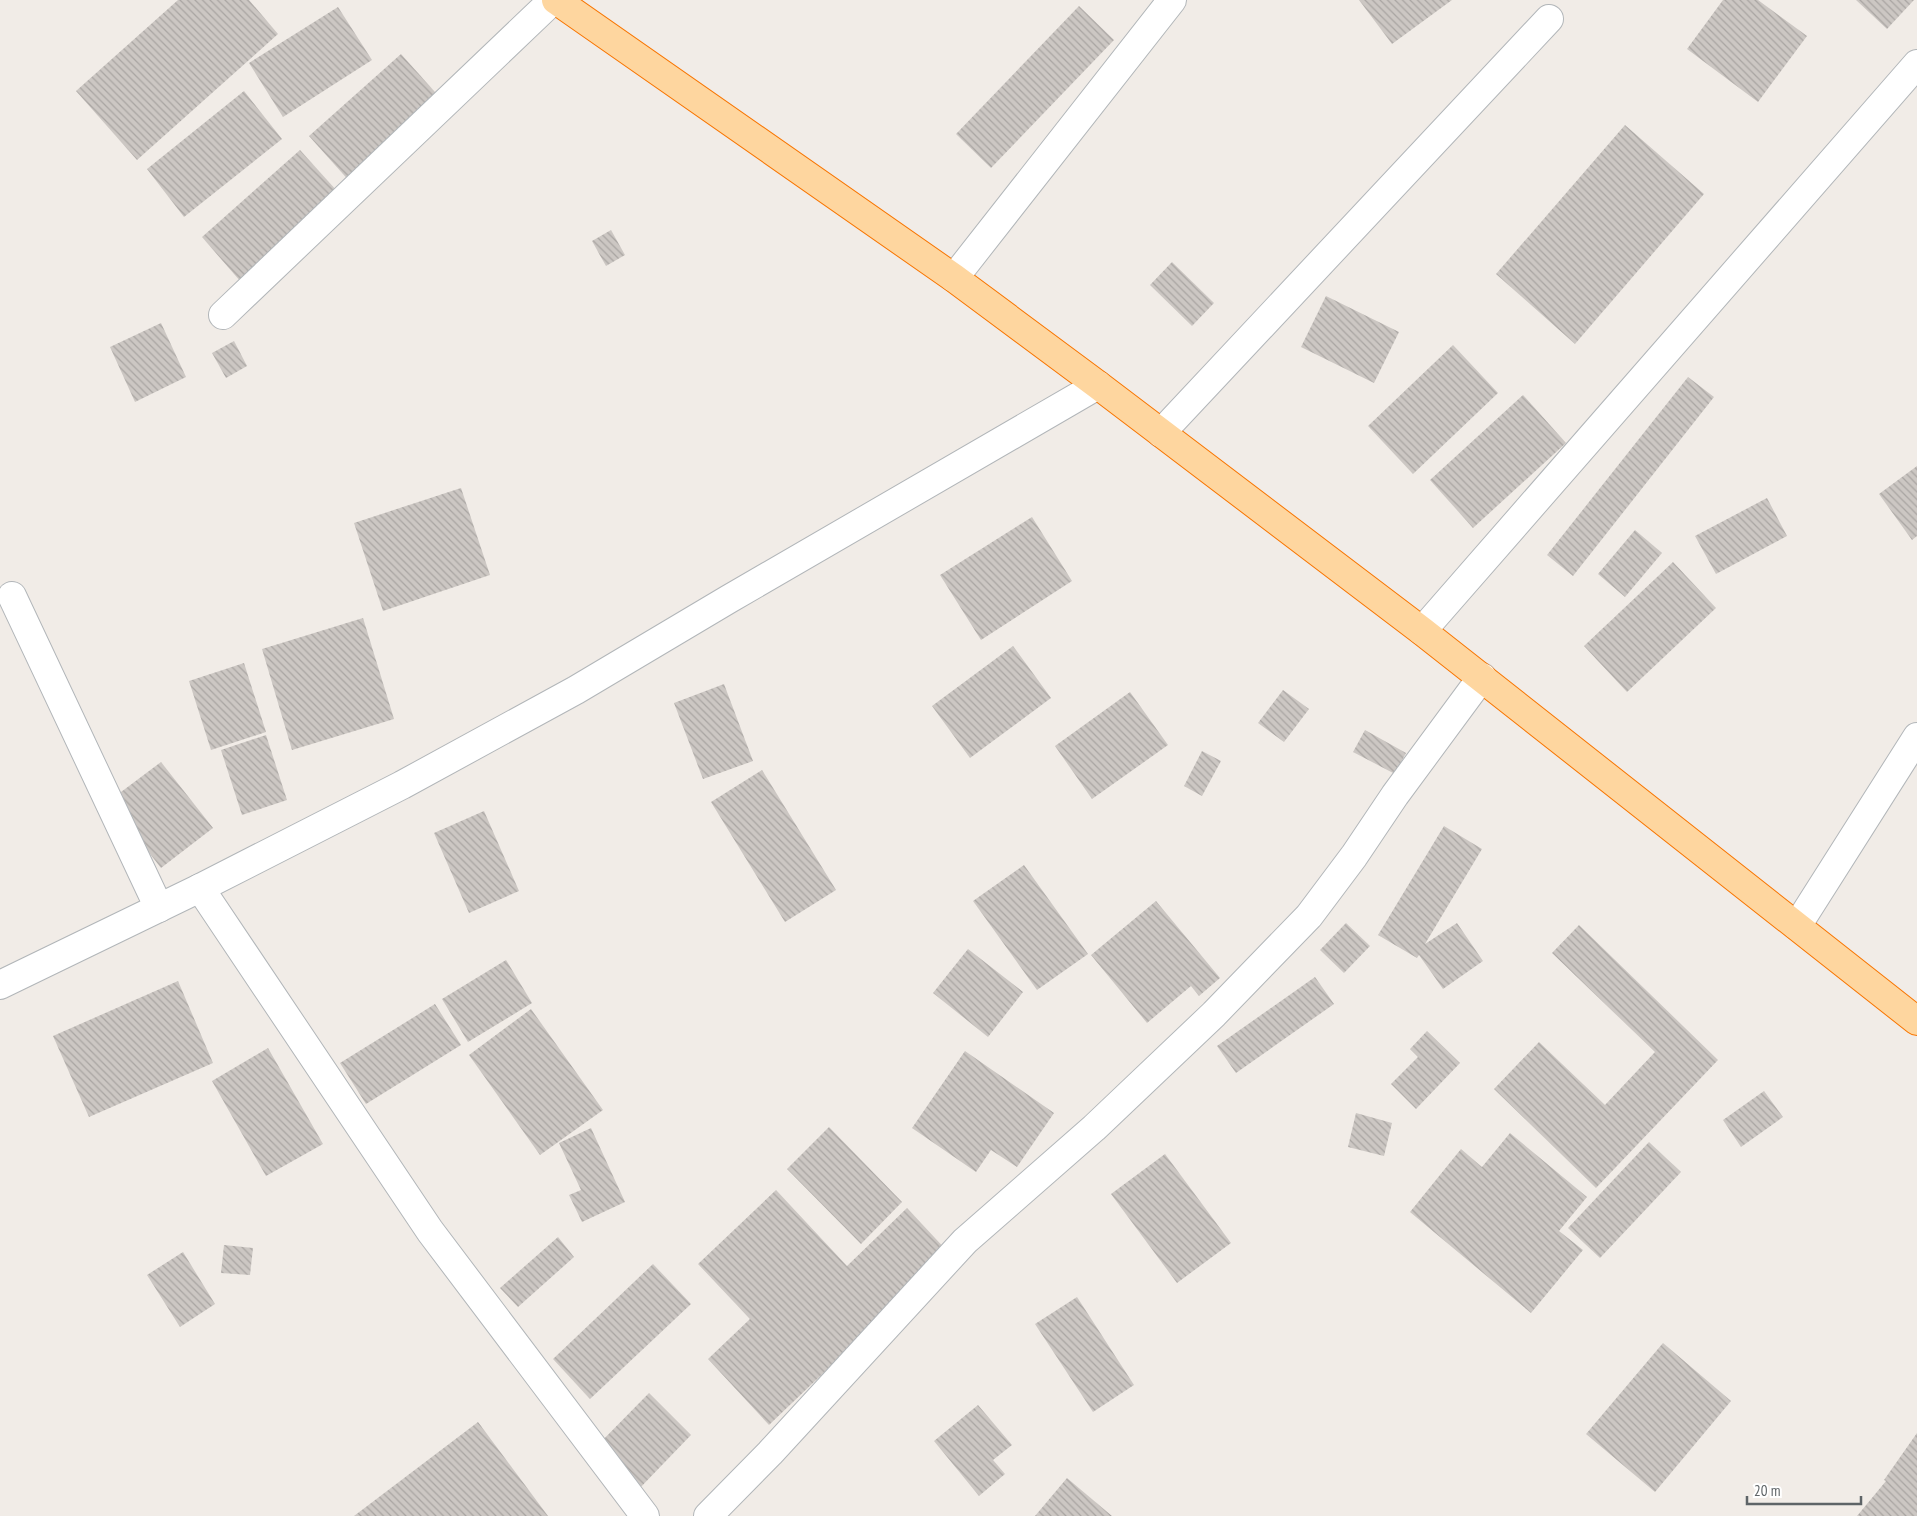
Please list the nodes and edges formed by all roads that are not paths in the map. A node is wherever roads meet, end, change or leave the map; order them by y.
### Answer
1 (554, 0) edge
2 (1172, 0) edge
3 (1549, 19) dead end
4 (1917, 64) edge
5 (954, 278) junction
6 (224, 315) dead end
7 (1098, 385) junction
8 (1161, 432) junction
9 (12, 596) dead end
10 (1422, 630) junction
11 (1482, 677) junction
12 (1917, 737) edge
13 (200, 888) junction
14 (159, 908) junction
15 (1797, 926) junction
16 (0, 985) edge
17 (1917, 1021) edge
18 (645, 1516) edge
19 (708, 1516) edge

1 - 5 highway
1 - 6 street
2 - 5 street
3 - 8 street
4 - 10 street
5 - 7 highway
7 - 8 highway
7 - 13 street
8 - 10 highway
9 - 14 street
10 - 11 highway
11 - 15 highway
11 - 19 street
12 - 15 street
13 - 14 street
13 - 18 street
14 - 16 street
15 - 17 highway

